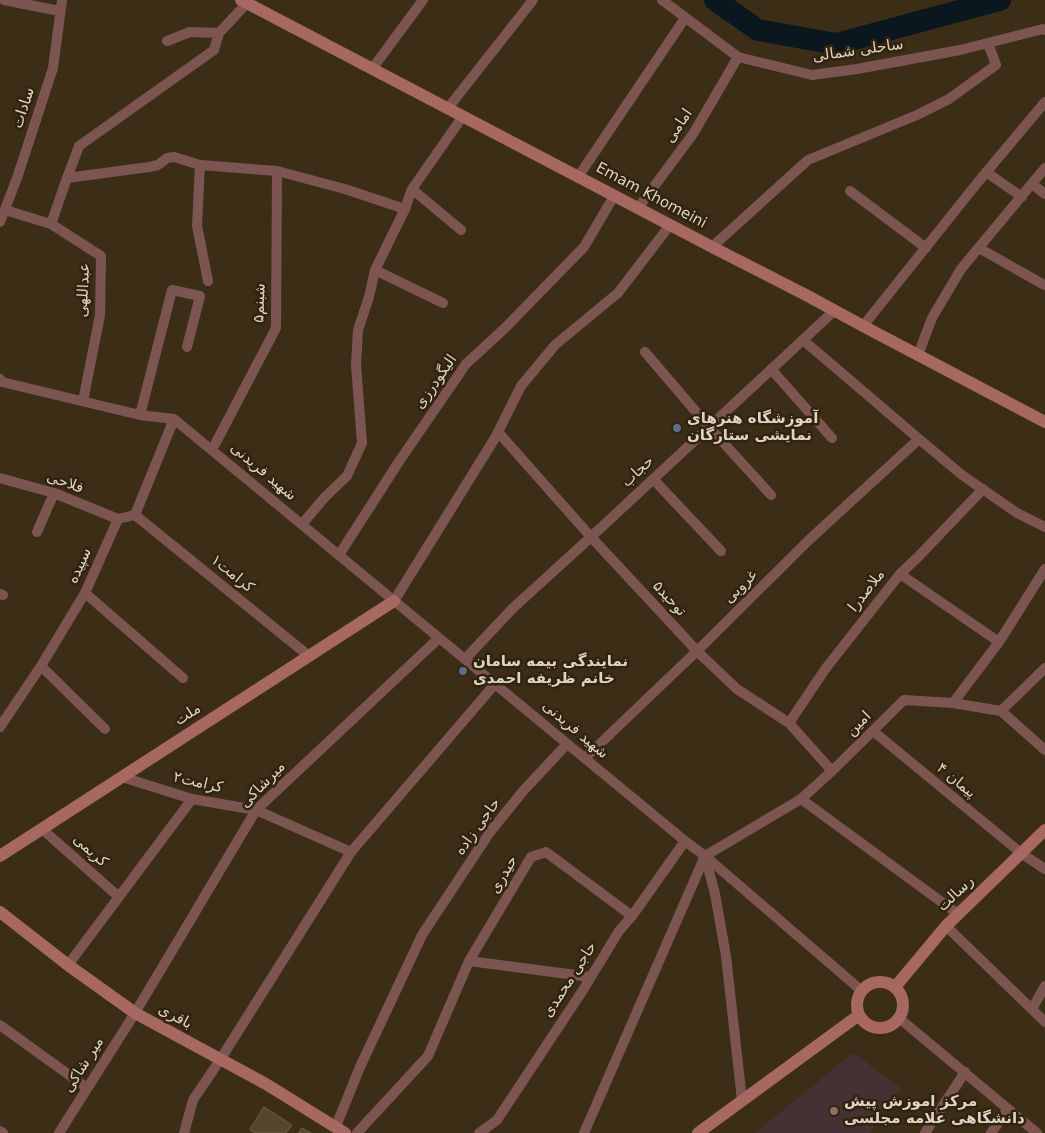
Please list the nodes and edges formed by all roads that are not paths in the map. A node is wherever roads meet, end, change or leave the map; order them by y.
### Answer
1 (4, 0) edge
2 (62, 0) edge
3 (423, 0) edge
4 (533, 0) edge
5 (662, 0) edge
6 (244, 1) edge
7 (60, 11) junction
8 (685, 18) junction
9 (1045, 30) edge
10 (219, 33) junction
11 (167, 41) dead end
12 (988, 43) junction
13 (738, 56) junction
14 (372, 69) junction
15 (1045, 102) edge
16 (448, 108) junction
17 (463, 116) junction
18 (200, 165) junction
19 (1045, 168) edge
20 (277, 171) junction
21 (986, 172) junction
22 (578, 177) junction
23 (67, 178) junction
24 (1032, 184) junction
25 (412, 189) junction
26 (850, 191) dead end
27 (1045, 194) edge
28 (614, 196) junction
29 (1022, 196) junction
30 (638, 208) junction
31 (404, 209) junction
32 (5, 210) junction
33 (0, 222) edge
34 (51, 224) junction
35 (670, 225) junction
36 (461, 230) dead end
37 (712, 247) junction
38 (926, 248) junction
39 (979, 248) junction
40 (375, 270) junction
41 (208, 282) dead end
42 (1044, 285) edge
43 (443, 303) dead end
44 (835, 310) junction
45 (863, 326) junction
46 (803, 340) junction
47 (188, 348) dead end
48 (645, 352) dead end
49 (918, 355) junction
50 (771, 369) junction
51 (0, 382) edge
52 (83, 401) junction
53 (140, 415) junction
54 (174, 418) junction
55 (1045, 422) edge
56 (709, 427) junction
57 (498, 432) junction
58 (832, 438) dead end
59 (919, 439) junction
60 (212, 450) junction
61 (0, 478) edge
62 (653, 478) junction
63 (983, 489) junction
64 (54, 493) junction
65 (771, 495) dead end
66 (135, 515) junction
67 (118, 519) junction
68 (302, 524) junction
69 (1045, 527) edge
70 (36, 532) dead end
71 (591, 537) junction
72 (721, 551) dead end
73 (339, 555) junction
74 (1045, 569) edge
75 (900, 574) junction
76 (84, 593) junction
77 (394, 601) junction
78 (439, 638) junction
79 (999, 642) junction
80 (697, 651) junction
81 (309, 656) junction
82 (465, 659) junction
83 (41, 666) junction
84 (1045, 668) edge
85 (183, 678) dead end
86 (495, 684) junction
87 (953, 703) junction
88 (1001, 711) junction
89 (788, 723) junction
90 (0, 727) edge
91 (105, 728) dead end
92 (873, 731) junction
93 (567, 744) junction
94 (1045, 750) edge
95 (584, 758) junction
96 (832, 771) junction
97 (122, 777) junction
98 (192, 799) junction
99 (801, 799) junction
100 (256, 810) junction
101 (42, 829) junction
102 (1045, 830) edge
103 (685, 841) junction
104 (351, 852) junction
105 (1021, 853) junction
106 (0, 856) edge
107 (706, 856) junction
108 (1045, 869) edge
109 (119, 896) junction
110 (0, 912) edge
111 (958, 914) junction
112 (632, 916) junction
113 (946, 926) junction
114 (469, 961) junction
115 (68, 965) junction
116 (591, 977) junction
117 (1045, 986) edge
118 (894, 987) junction
119 (862, 990) junction
120 (1032, 1009) junction
121 (135, 1013) junction
122 (859, 1015) junction
123 (899, 1018) junction
124 (1045, 1022) edge
125 (0, 1025) edge
126 (220, 1060) junction
127 (965, 1072) junction
128 (88, 1088) junction
129 (742, 1100) junction
130 (1008, 1109) junction
131 (340, 1130) edge
132 (700, 1132) edge
133 (59, 1133) edge
134 (184, 1133) edge
135 (357, 1133) edge
136 (479, 1133) edge
137 (584, 1133) edge
138 (925, 1133) edge
139 (991, 1133) edge
140 (1037, 1133) edge

1 - 7 street
2 - 7 street, سادات
3 - 14 street
4 - 16 street
5 - 8 street, ساحلی شمالی
6 - 10 street
6 - 14 street, Emam Khomeini
7 - 32 street, سادات
8 - 13 street, ساحلی شمالی
8 - 22 street
9 - 12 street, ساحلی شمالی
10 - 11 street
10 - 23 street
12 - 13 street, ساحلی شمالی
12 - 37 street
13 - 30 street, امامی
14 - 16 street, Emam Khomeini
15 - 21 street
16 - 17 street, Emam Khomeini
17 - 22 street, Emam Khomeini
17 - 25 street
18 - 20 street
18 - 23 street
18 - 41 street
19 - 24 street
20 - 31 street
20 - 60 street, شبنم۵
21 - 29 street
21 - 38 street
22 - 28 street, Emam Khomeini
23 - 34 street
24 - 27 street
24 - 29 street
25 - 31 street
25 - 36 street
26 - 38 street
28 - 30 street, Emam Khomeini
28 - 73 street, الیگودرزی
29 - 39 street
30 - 35 street, Emam Khomeini
31 - 40 street
32 - 33 street, سادات
32 - 34 street, عبداللهی
34 - 52 street, عبداللهی
35 - 37 street, Emam Khomeini
35 - 57 street
37 - 44 street, Emam Khomeini
38 - 45 street
39 - 42 street
39 - 49 street
40 - 43 street
40 - 68 street
44 - 45 street, Emam Khomeini
44 - 46 street, حجاب
45 - 49 street, Emam Khomeini
46 - 50 street, حجاب
46 - 59 street
47 - 53 street
48 - 56 street
49 - 55 street, Emam Khomeini
50 - 56 street, حجاب
50 - 58 street
51 - 52 street
52 - 53 street
53 - 54 street
54 - 60 street, شهید فریدنی
54 - 66 street
56 - 62 street, حجاب
56 - 65 street
57 - 71 street, توحید۵
57 - 77 street
59 - 63 street
59 - 80 street, غروبی
60 - 68 street, شهید فریدنی
61 - 64 street, فلاحی
62 - 71 street, حجاب
62 - 72 street
63 - 69 street
63 - 75 street, ملاصدرا
64 - 67 street, فلاحی
64 - 70 street
66 - 67 street
66 - 81 street, کرامت۱
67 - 76 street, سپیده
68 - 73 street, شهید فریدنی
71 - 80 street, توحید۵
71 - 82 street, حجاب
73 - 77 street, شهید فریدنی
74 - 79 street
75 - 79 street
75 - 89 street, ملاصدرا
76 - 83 street, سپیده
76 - 85 street
77 - 78 street, شهید فریدنی
77 - 81 street, ملت
78 - 82 street, شهید فریدنی
78 - 100 street, میرشاکی
79 - 87 street
80 - 89 street, توحید۵
80 - 95 street, غروبی
81 - 97 street, ملت
82 - 86 street, شهید فریدنی
83 - 90 street, سپیده
83 - 91 street
84 - 88 street
86 - 93 street, شهید فریدنی
86 - 104 street
87 - 88 street, امین
87 - 92 street, امین
88 - 94 street
89 - 96 street, توحید۵
92 - 96 street, امین
92 - 105 street, پیمان ۴
93 - 95 street, شهید فریدنی
93 - 131 street, حاجی زاده
95 - 103 street, شهید فریدنی
96 - 99 street, امین
97 - 98 street, کرامت۲
97 - 101 street, ملت
98 - 100 street, کرامت۲
98 - 109 street
99 - 107 street, امین
99 - 111 street
100 - 104 street, کرامت۲
100 - 121 street, میرشاکی
101 - 106 street, ملت
101 - 109 street, کریمی
102 - 105 street, رسالت
103 - 107 street, شهید فریدنی
103 - 112 street, حاجی محمدی
104 - 126 street
105 - 108 street, پیمان ۴
105 - 111 street, رسالت
107 - 119 street, شهید فریدنی
107 - 129 street
107 - 137 street
109 - 115 street
110 - 115 street, باقری
111 - 113 street, رسالت
112 - 114 street, حیدری
112 - 116 street, حاجی محمدی
113 - 118 street, رسالت
113 - 120 street
114 - 116 street
114 - 135 street
115 - 121 street, باقری
116 - 136 street, حاجی محمدی
117 - 120 street
118 - 119 street
118 - 123 street
119 - 122 street
120 - 124 street
121 - 126 street, باقری
121 - 128 street, میر شاکی
122 - 123 street
122 - 129 street
123 - 127 street
125 - 128 street
126 - 131 street, باقری
126 - 134 street
127 - 130 street
127 - 138 street
128 - 133 street, میر شاکی
129 - 132 street
130 - 139 street
130 - 140 street

